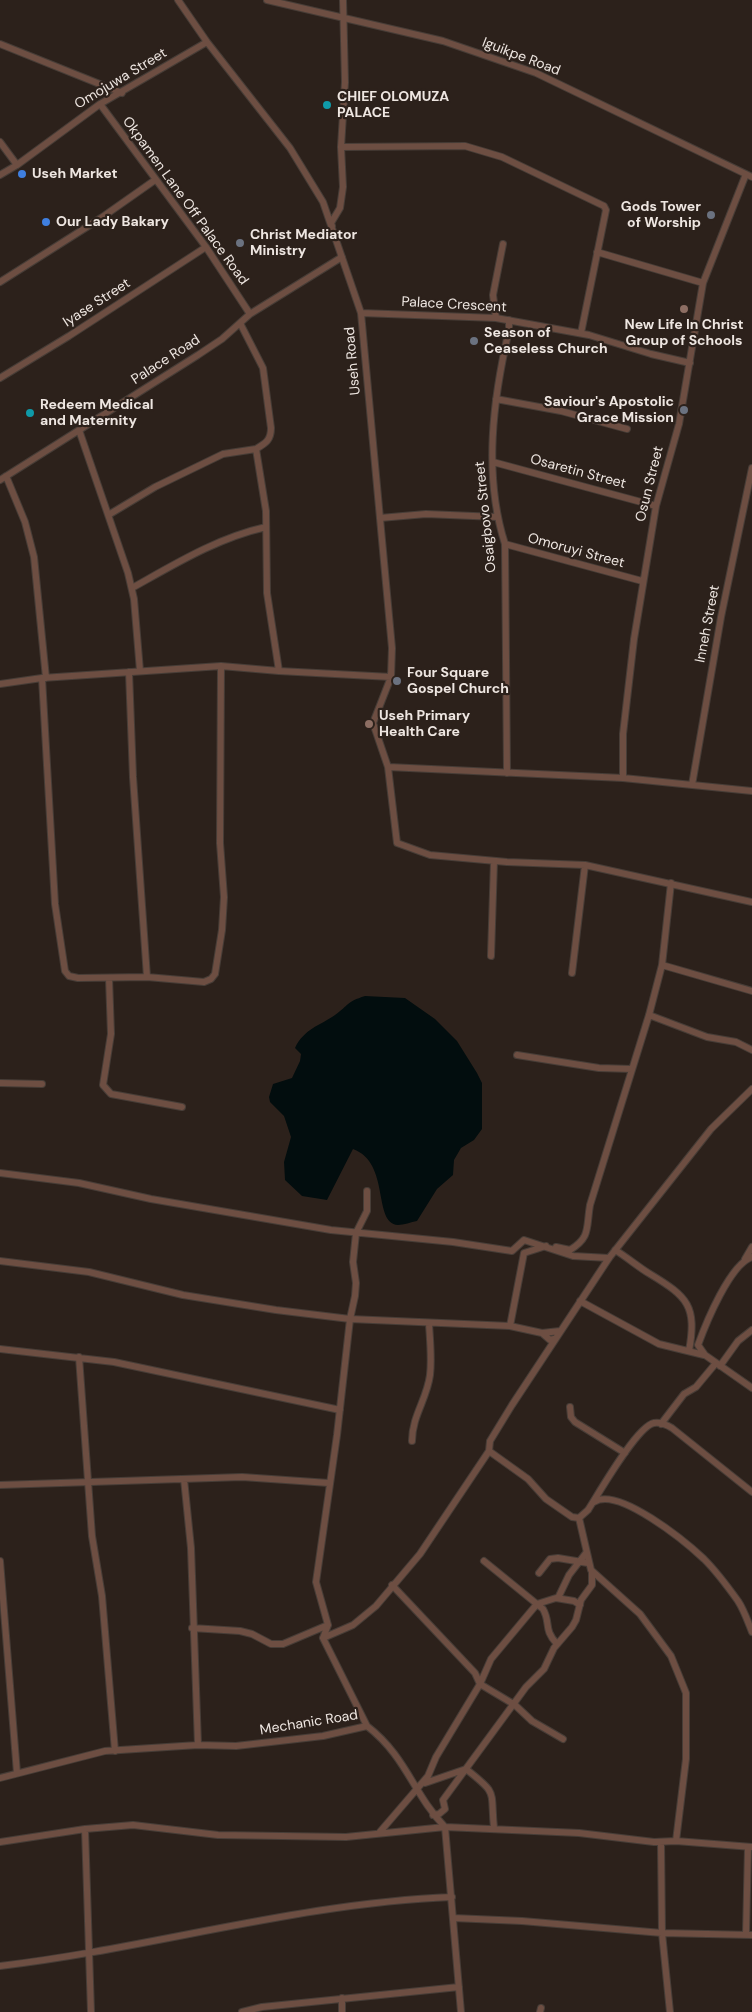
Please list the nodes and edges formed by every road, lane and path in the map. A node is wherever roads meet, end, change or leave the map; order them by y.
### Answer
1 (179, 0) edge
2 (267, 0) edge
3 (343, 0) edge
4 (344, 19) junction
5 (208, 42) junction
6 (0, 44) edge
7 (122, 93) junction
8 (100, 104) junction
9 (0, 142) edge
10 (341, 147) junction
11 (17, 165) junction
12 (0, 175) edge
13 (749, 175) edge
14 (155, 180) junction
15 (503, 244) dead end
16 (206, 247) junction
17 (597, 252) junction
18 (342, 257) junction
19 (0, 282) edge
20 (703, 283) junction
21 (361, 313) junction
22 (250, 314) junction
23 (496, 318) junction
24 (509, 320) junction
25 (240, 323) junction
26 (580, 333) junction
27 (690, 363) junction
28 (0, 378) edge
29 (496, 400) junction
30 (627, 429) dead end
31 (80, 430) junction
32 (256, 449) junction
33 (493, 462) junction
34 (752, 468) edge
35 (3, 478) edge
36 (656, 506) junction
37 (110, 514) junction
38 (497, 517) junction
39 (380, 518) junction
40 (266, 527) junction
41 (505, 544) junction
42 (642, 581) junction
43 (132, 588) junction
44 (221, 666) junction
45 (140, 671) junction
46 (129, 672) junction
47 (279, 672) junction
48 (391, 677) junction
49 (44, 678) junction
50 (0, 684) edge
51 (388, 767) junction
52 (507, 773) junction
53 (623, 778) junction
54 (692, 785) junction
55 (752, 791) edge
56 (494, 861) junction
57 (585, 865) junction
58 (671, 883) junction
59 (752, 902) edge
60 (491, 956) dead end
61 (662, 965) junction
62 (572, 973) dead end
63 (147, 977) junction
64 (109, 978) junction
65 (752, 991) edge
66 (650, 1015) junction
67 (752, 1050) edge
68 (517, 1055) dead end
69 (632, 1070) junction
70 (0, 1084) edge
71 (42, 1084) dead end
72 (752, 1089) edge
73 (182, 1107) dead end
74 (0, 1174) edge
75 (368, 1191) dead end
76 (356, 1233) junction
77 (545, 1246) junction
78 (752, 1247) edge
79 (615, 1250) junction
80 (609, 1258) junction
81 (749, 1258) edge
82 (0, 1261) edge
83 (580, 1301) junction
84 (350, 1319) junction
85 (429, 1324) junction
86 (510, 1326) junction
87 (752, 1330) edge
88 (560, 1331) junction
89 (542, 1332) junction
90 (554, 1339) junction
91 (0, 1349) edge
92 (689, 1352) junction
93 (705, 1355) junction
94 (79, 1357) junction
95 (718, 1364) junction
96 (752, 1388) edge
97 (570, 1407) dead end
98 (340, 1410) junction
99 (661, 1424) junction
100 (412, 1441) dead end
101 (489, 1452) junction
102 (625, 1453) junction
103 (184, 1479) junction
104 (87, 1482) junction
105 (330, 1483) junction
106 (0, 1485) edge
107 (752, 1492) edge
108 (592, 1503) junction
109 (579, 1518) junction
110 (586, 1552) junction
111 (0, 1561) edge
112 (484, 1561) dead end
113 (578, 1561) junction
114 (588, 1564) junction
115 (592, 1571) junction
116 (538, 1573) dead end
117 (392, 1585) junction
118 (558, 1598) junction
119 (538, 1604) junction
120 (580, 1605) junction
121 (328, 1625) junction
122 (192, 1628) junction
123 (752, 1632) edge
124 (323, 1638) junction
125 (557, 1644) junction
126 (480, 1684) junction
127 (515, 1705) junction
128 (368, 1726) junction
129 (563, 1739) dead end
130 (198, 1745) junction
131 (115, 1751) junction
132 (466, 1769) junction
133 (17, 1773) junction
134 (0, 1778) edge
135 (418, 1789) junction
136 (433, 1815) junction
137 (445, 1827) junction
138 (494, 1828) junction
139 (85, 1829) junction
140 (378, 1834) junction
141 (676, 1841) junction
142 (0, 1842) edge
143 (661, 1842) junction
144 (751, 1847) edge
145 (452, 1897) junction
146 (453, 1918) junction
147 (662, 1933) junction
148 (749, 1935) edge
149 (88, 1952) junction
150 (0, 1966) edge
151 (459, 1987) junction
152 (342, 1998) junction
153 (91, 2012) edge
154 (242, 2012) edge
155 (342, 2012) edge
156 (461, 2012) edge
157 (670, 2012) edge

1 - 5 street, Useh Road
2 - 4 street, Iguikpe Road
3 - 4 street
4 - 10 street
4 - 13 street, Iguikpe Road
5 - 7 street, Omojuwa Street
5 - 18 street, Useh Road
6 - 7 street
7 - 8 street, Omojuwa Street
8 - 11 street, Omojuwa Street
8 - 14 street, Okpamen Lane Off Palace Road
9 - 11 street
10 - 17 street
10 - 18 street
11 - 12 street, Omojuwa Street
13 - 20 street, Osun Street
14 - 16 street, Okpamen Lane Off Palace Road
14 - 19 street
15 - 23 street
16 - 22 street, Okpamen Lane Off Palace Road
16 - 28 street, Iyase Street
17 - 20 street
17 - 26 street
18 - 21 street, Useh Road
18 - 22 street, Palace Road
20 - 27 street, Osun Street
21 - 23 street, Palace Crescent
21 - 39 street, Useh Road
22 - 25 street, Palace Road
23 - 24 street, Palace Crescent
24 - 26 street, Palace Crescent
24 - 29 street, Osaigbovo Street
25 - 31 street, Palace Road
25 - 32 street
26 - 27 street, Palace Crescent
27 - 36 street, Osun Street
29 - 30 street
29 - 33 street, Osaigbovo Street
31 - 35 street, Palace Road
31 - 37 street
32 - 37 street
32 - 40 street
33 - 36 street, Osaretin Street
33 - 38 street, Osaigbovo Street
34 - 54 street, Inneh Street
35 - 49 street
36 - 42 street, Osun Street
37 - 43 street
38 - 39 street
38 - 41 street, Osaigbovo Street
39 - 48 street, Useh Road
40 - 43 street
40 - 47 street
41 - 42 street, Omoruyi Street
41 - 52 street, Osaigbovo Street
42 - 53 street, Osun Street
43 - 45 street
44 - 45 street
44 - 47 street
44 - 63 street
45 - 46 street
46 - 49 street
46 - 63 street
47 - 48 street
48 - 51 street, Useh Road
49 - 50 street
49 - 64 street
51 - 52 street
51 - 56 street, Useh Road
52 - 53 street
53 - 54 street
54 - 55 street
56 - 57 street
56 - 60 street
57 - 58 street
57 - 62 street
58 - 59 street
58 - 61 street
61 - 65 street
61 - 66 street
63 - 64 street
64 - 73 street
66 - 67 street
66 - 69 street
68 - 69 street
69 - 77 street
70 - 71 street
72 - 79 street
74 - 76 street
75 - 76 street
76 - 77 street
76 - 84 street
77 - 80 street
77 - 86 street
78 - 81 street
79 - 80 street
79 - 92 street
80 - 83 street
81 - 93 street
82 - 84 street
83 - 88 street
83 - 92 street
84 - 85 street
84 - 98 street
85 - 86 street
85 - 100 street
86 - 89 street
87 - 95 street
88 - 89 street
88 - 90 street
89 - 90 street
90 - 101 street
91 - 94 street
92 - 93 street
93 - 95 street
94 - 98 street
94 - 104 street
95 - 96 street
95 - 99 street
97 - 102 street
98 - 105 street
99 - 102 street
99 - 107 street
101 - 109 street
101 - 117 street
102 - 108 street
103 - 104 street
103 - 105 street
103 - 122 street
104 - 106 street
104 - 131 street
105 - 121 street
108 - 109 street
108 - 123 street
109 - 110 street
110 - 113 street
110 - 114 street
111 - 133 street
112 - 119 street
113 - 114 street
113 - 116 street
113 - 118 street
114 - 115 street
115 - 120 street
115 - 141 street
117 - 124 street
117 - 126 street
118 - 119 street
118 - 120 street
119 - 125 street
119 - 126 street
120 - 125 street
121 - 122 street
121 - 124 street
122 - 130 street
124 - 128 street
125 - 127 street
126 - 127 street
126 - 135 street
127 - 129 street
127 - 132 street
128 - 130 street, Mechanic Road
128 - 135 street, Mechanic Road
130 - 131 street, Mechanic Road
131 - 133 street, Mechanic Road
132 - 135 street
132 - 136 street
132 - 138 street
133 - 134 street, Mechanic Road
135 - 136 street, Mechanic Road
135 - 140 street
136 - 137 street, Mechanic Road
137 - 138 street
137 - 140 street
137 - 145 street
138 - 143 street
139 - 140 street
139 - 142 street
139 - 149 street
141 - 143 street
141 - 144 street
143 - 147 street
144 - 148 street
145 - 146 street
145 - 149 street
146 - 147 street
146 - 151 street
147 - 148 street
147 - 157 street
149 - 150 street
149 - 153 street
151 - 152 street
151 - 156 street
152 - 154 street
152 - 155 street

